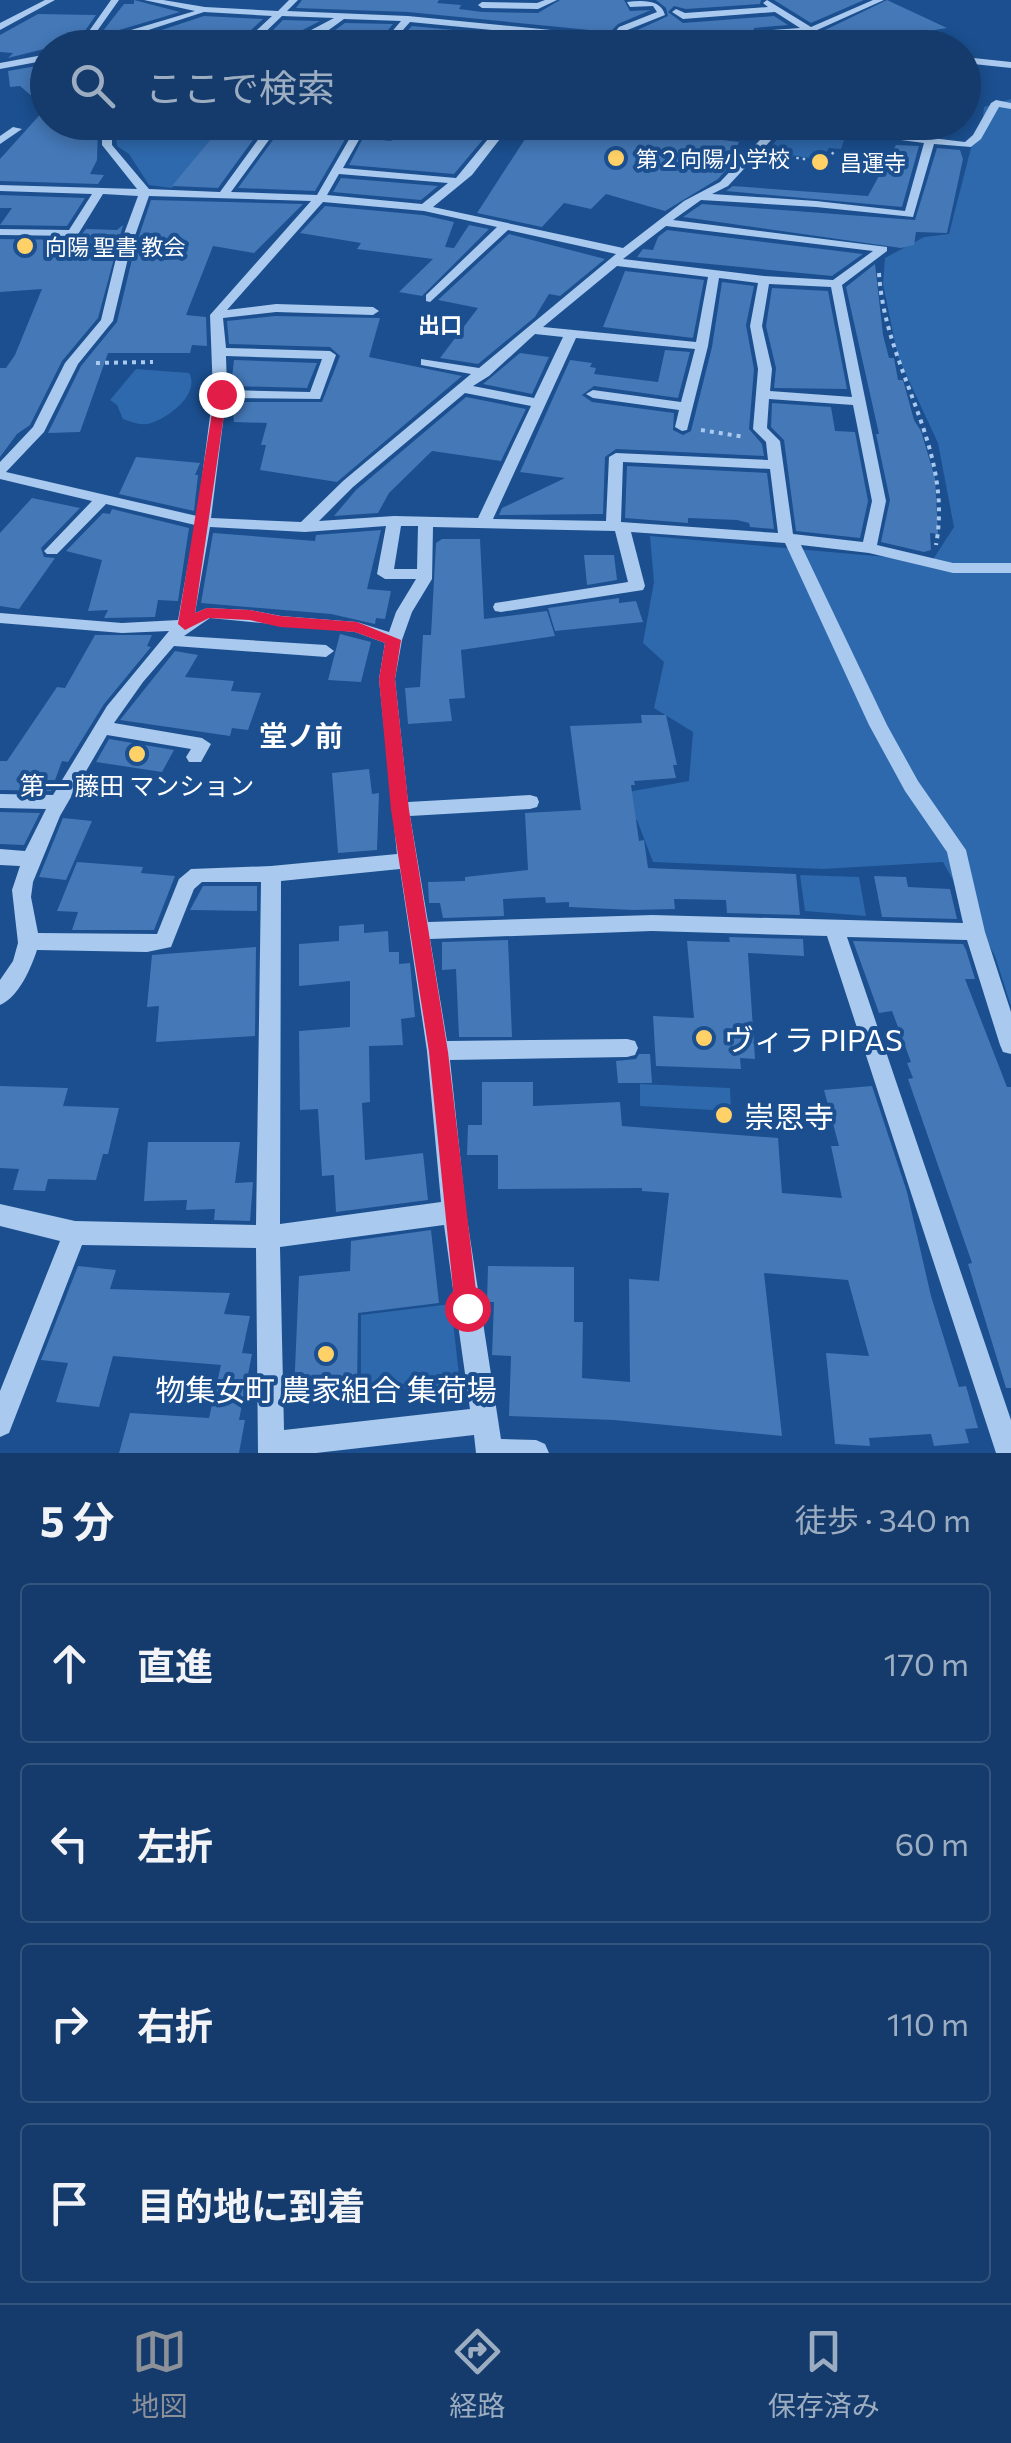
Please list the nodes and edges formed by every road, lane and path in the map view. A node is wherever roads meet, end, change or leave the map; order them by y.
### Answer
1 (51, 0) edge
2 (114, 0) edge
3 (148, 0) edge
4 (294, 0) edge
5 (553, 0) edge
6 (880, 0) edge
7 (483, 2) edge
8 (771, 3) edge
9 (630, 4) dead end
10 (204, 10) junction
11 (676, 12) dead end
12 (281, 14) junction
13 (343, 14) junction
14 (408, 18) junction
15 (571, 24) dead end
16 (468, 26) junction
17 (0, 27) edge
18 (95, 30) edge
19 (140, 30) edge
20 (263, 30) edge
21 (327, 30) edge
22 (398, 30) edge
23 (509, 30) edge
24 (571, 30) edge
25 (621, 30) edge
26 (808, 30) edge
27 (811, 30) edge
28 (30, 60) edge
29 (981, 62) edge
30 (1011, 65) edge
31 (0, 66) edge
32 (1011, 106) edge
33 (17, 129) dead end
34 (981, 130) edge
35 (107, 140) edge
36 (264, 140) edge
37 (354, 140) edge
38 (493, 140) edge
39 (768, 140) edge
40 (923, 140) edge
41 (973, 140) edge
42 (0, 141) edge
43 (930, 142) junction
44 (758, 152) junction
45 (834, 152) dead end
46 (336, 171) junction
47 (26, 178) dead end
48 (459, 181) junction
49 (0, 188) edge
50 (18, 189) junction
51 (99, 192) junction
52 (145, 192) junction
53 (223, 196) junction
54 (700, 197) junction
55 (320, 198) junction
56 (424, 208) junction
57 (662, 222) junction
58 (504, 227) junction
59 (0, 232) edge
60 (621, 257) junction
61 (881, 260) dead end
62 (714, 274) junction
63 (764, 280) junction
64 (836, 284) junction
65 (430, 298) dead end
66 (373, 311) dead end
67 (216, 315) junction
68 (534, 330) junction
69 (572, 334) junction
70 (702, 346) junction
71 (222, 352) junction
72 (153, 362) dead end
73 (426, 362) dead end
74 (78, 363) dead end
75 (484, 373) junction
76 (465, 389) junction
77 (221, 394) junction
78 (593, 394) dead end
79 (765, 396) junction
80 (856, 401) junction
81 (538, 402) junction
82 (688, 407) junction
83 (682, 427) joint
84 (773, 441) junction
85 (776, 464) junction
86 (0, 472) edge
87 (101, 500) junction
88 (394, 521) junction
89 (484, 521) junction
90 (204, 522) junction
91 (426, 522) junction
92 (306, 527) junction
93 (618, 527) junction
94 (789, 539) junction
95 (869, 548) junction
96 (52, 552) dead end
97 (932, 563) junction
98 (1011, 568) edge
99 (424, 574) junction
100 (501, 607) dead end
101 (0, 618) edge
102 (185, 624) junction
103 (168, 640) junction
104 (394, 640) junction
105 (326, 651) dead end
106 (103, 728) junction
107 (195, 757) dead end
108 (0, 802) edge
109 (60, 802) junction
110 (530, 802) dead end
111 (400, 810) junction
112 (0, 857) edge
113 (32, 859) junction
114 (408, 861) junction
115 (271, 874) junction
116 (834, 927) junction
117 (417, 931) junction
118 (975, 932) junction
119 (29, 941) junction
120 (0, 996) edge
121 (1011, 1045) edge
122 (627, 1048) dead end
123 (438, 1052) junction
124 (454, 1212) junction
125 (0, 1215) edge
126 (74, 1233) junction
127 (268, 1236) junction
128 (482, 1422) junction
129 (0, 1424) edge
130 (271, 1449) edge
131 (489, 1452) edge
132 (536, 1453) edge
133 (1010, 1453) edge

1 - 17 street
2 - 18 street
3 - 10 street
4 - 12 street
5 - 7 street
6 - 27 street
7 - 16 street
8 - 11 street
8 - 26 street
9 - 25 street
10 - 12 street
10 - 19 street
12 - 13 street
12 - 20 street
13 - 14 street
13 - 21 street
14 - 16 street
14 - 22 street
15 - 24 street
16 - 23 street
28 - 31 street
29 - 30 street
32 - 34 street
33 - 42 street
35 - 52 street
36 - 53 street
37 - 46 street
38 - 48 street
39 - 44 street
40 - 43 street
41 - 43 street
43 - 54 street
44 - 45 path
44 - 54 street
46 - 48 street
46 - 55 street
47 - 50 street
48 - 56 street
49 - 50 street
50 - 51 street
51 - 52 street
51 - 59 street
52 - 53 street
52 - 86 street
53 - 55 street
54 - 57 street
55 - 56 street
55 - 67 street
56 - 58 street
57 - 60 street
57 - 64 street
58 - 60 street
58 - 65 street
60 - 62 street
60 - 68 street
61 - 97 path
62 - 63 street
62 - 70 street
63 - 64 street
63 - 79 street
64 - 80 street
66 - 67 street
67 - 71 street
68 - 69 street
68 - 75 street
69 - 70 street
69 - 81 street
70 - 82 street
71 - 77 street
71 - 77 street
72 - 74 path
73 - 75 street
75 - 76 street
76 - 81 street
76 - 92 street
77 - 90 street
78 - 82 street
79 - 80 street
79 - 84 street
80 - 95 street
81 - 89 street
82 - 83 street
83 - 84 path
84 - 85 street
85 - 93 street
85 - 94 street
86 - 87 street
87 - 90 street
87 - 96 street
88 - 91 street
88 - 92 street
88 - 99 street
89 - 91 street
89 - 93 street
90 - 92 street
90 - 102 street
91 - 99 street
93 - 94 street
93 - 100 street
94 - 95 street
94 - 118 street
95 - 97 street
97 - 98 street
99 - 104 street
101 - 102 street
102 - 103 street
102 - 104 street
103 - 105 street
103 - 106 street
104 - 111 street
106 - 107 street
106 - 109 street
108 - 109 street
109 - 113 street
110 - 111 street
111 - 114 street
112 - 113 street
113 - 119 street
114 - 115 street
114 - 117 street
115 - 119 street
115 - 127 street
116 - 117 street
116 - 118 street
116 - 133 street
117 - 123 street
118 - 121 street
119 - 120 street
122 - 123 street
123 - 124 street
124 - 127 street
124 - 128 street
125 - 126 street
126 - 127 street
126 - 129 street
127 - 130 street
128 - 130 street
128 - 131 street
131 - 132 street

